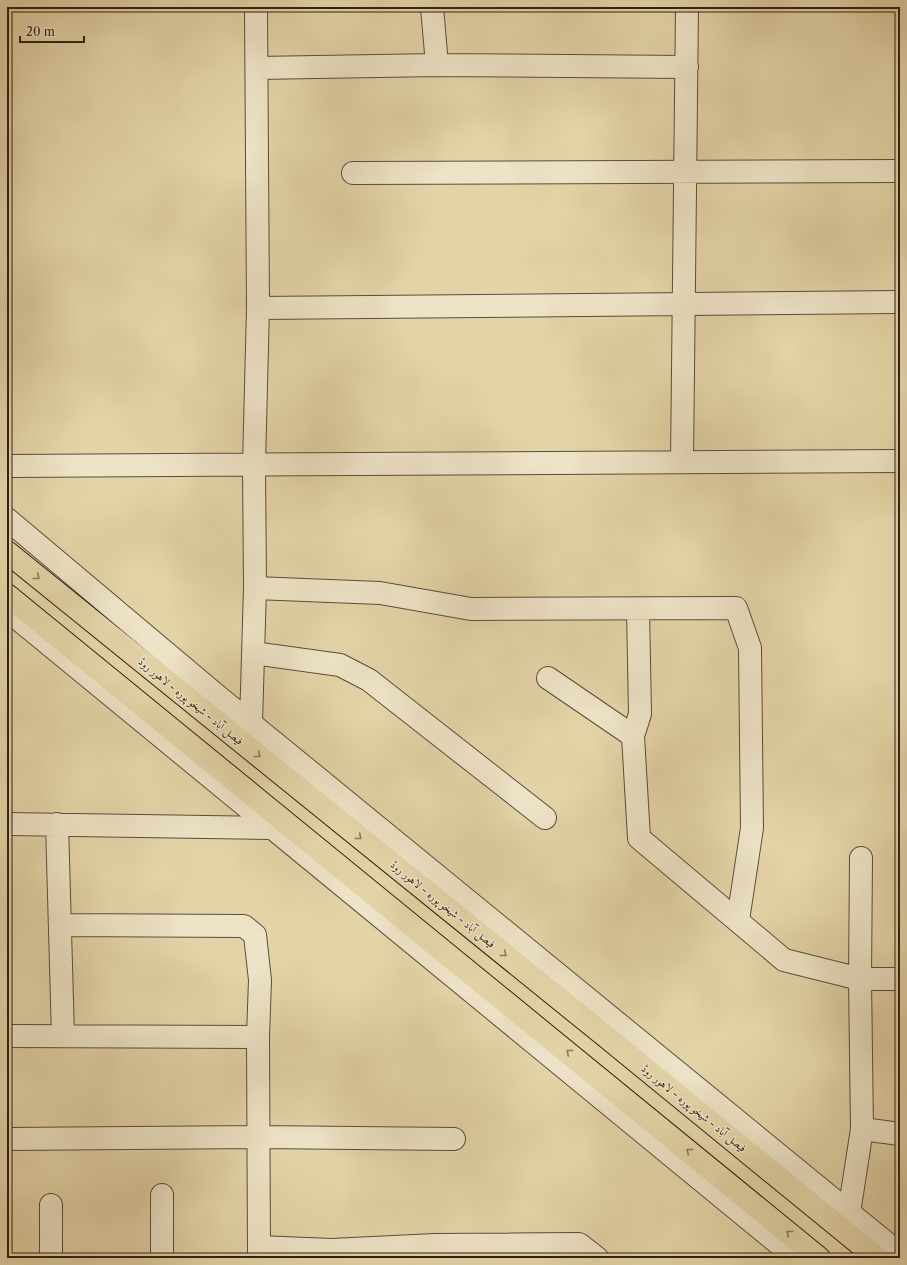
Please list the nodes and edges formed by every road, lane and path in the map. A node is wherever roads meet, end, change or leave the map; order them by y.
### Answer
1 (256, 7) edge
2 (432, 7) edge
3 (687, 7) edge
4 (437, 65) junction
5 (687, 67) junction
6 (257, 68) junction
7 (686, 171) junction
8 (900, 171) edge
9 (353, 173) dead end
10 (900, 302) edge
11 (683, 303) junction
12 (258, 308) junction
13 (900, 461) edge
14 (682, 462) junction
15 (254, 465) junction
16 (7, 466) edge
17 (7, 519) edge
18 (7, 552) edge
19 (255, 588) junction
20 (7, 595) edge
21 (638, 609) junction
22 (7, 610) edge
23 (253, 653) junction
24 (548, 678) dead end
25 (251, 723) junction
26 (633, 736) junction
27 (545, 818) dead end
28 (7, 824) edge
29 (57, 824) junction
30 (274, 828) junction
31 (861, 858) dead end
32 (738, 920) junction
33 (60, 925) junction
34 (860, 979) junction
35 (900, 979) edge
36 (7, 1036) edge
37 (63, 1036) junction
38 (258, 1037) junction
39 (862, 1129) junction
40 (900, 1134) edge
41 (258, 1137) junction
42 (7, 1139) edge
43 (454, 1139) dead end
44 (162, 1195) dead end
45 (51, 1205) dead end
46 (849, 1212) junction
47 (259, 1252) edge
48 (435, 1252) edge
49 (900, 1254) edge
50 (51, 1258) edge
51 (162, 1258) edge
52 (597, 1258) edge
53 (796, 1258) edge
54 (819, 1258) edge
55 (877, 1258) edge

1 - 6 street
2 - 4 street
3 - 5 street
4 - 5 street
4 - 6 street
5 - 7 street
6 - 12 street
7 - 8 street
7 - 9 street
7 - 11 street
10 - 11 street
11 - 12 street
11 - 14 street
12 - 15 street
13 - 14 street
14 - 15 street
15 - 16 street
15 - 19 street
17 - 25 street
18 -> 55 highway, فیصل آباد - شیخو پورہ - لاہور روڈ
19 - 21 street
19 - 23 street
54 -> 20 highway
21 - 26 street
21 - 32 street
22 - 30 street
23 - 25 street
23 - 27 street
24 - 26 street
25 - 46 street
26 - 32 street
28 - 29 street
29 - 30 street
29 - 33 street
30 - 53 street
31 - 34 street
32 - 34 street
33 - 37 street
33 - 38 street
34 - 35 street
34 - 39 street
36 - 37 street
37 - 38 street
38 - 41 street
39 - 40 street
39 - 46 street
41 - 42 street
41 - 43 street
41 - 47 street
44 - 51 street
45 - 50 street
46 - 49 street
47 - 48 street
48 - 52 street

